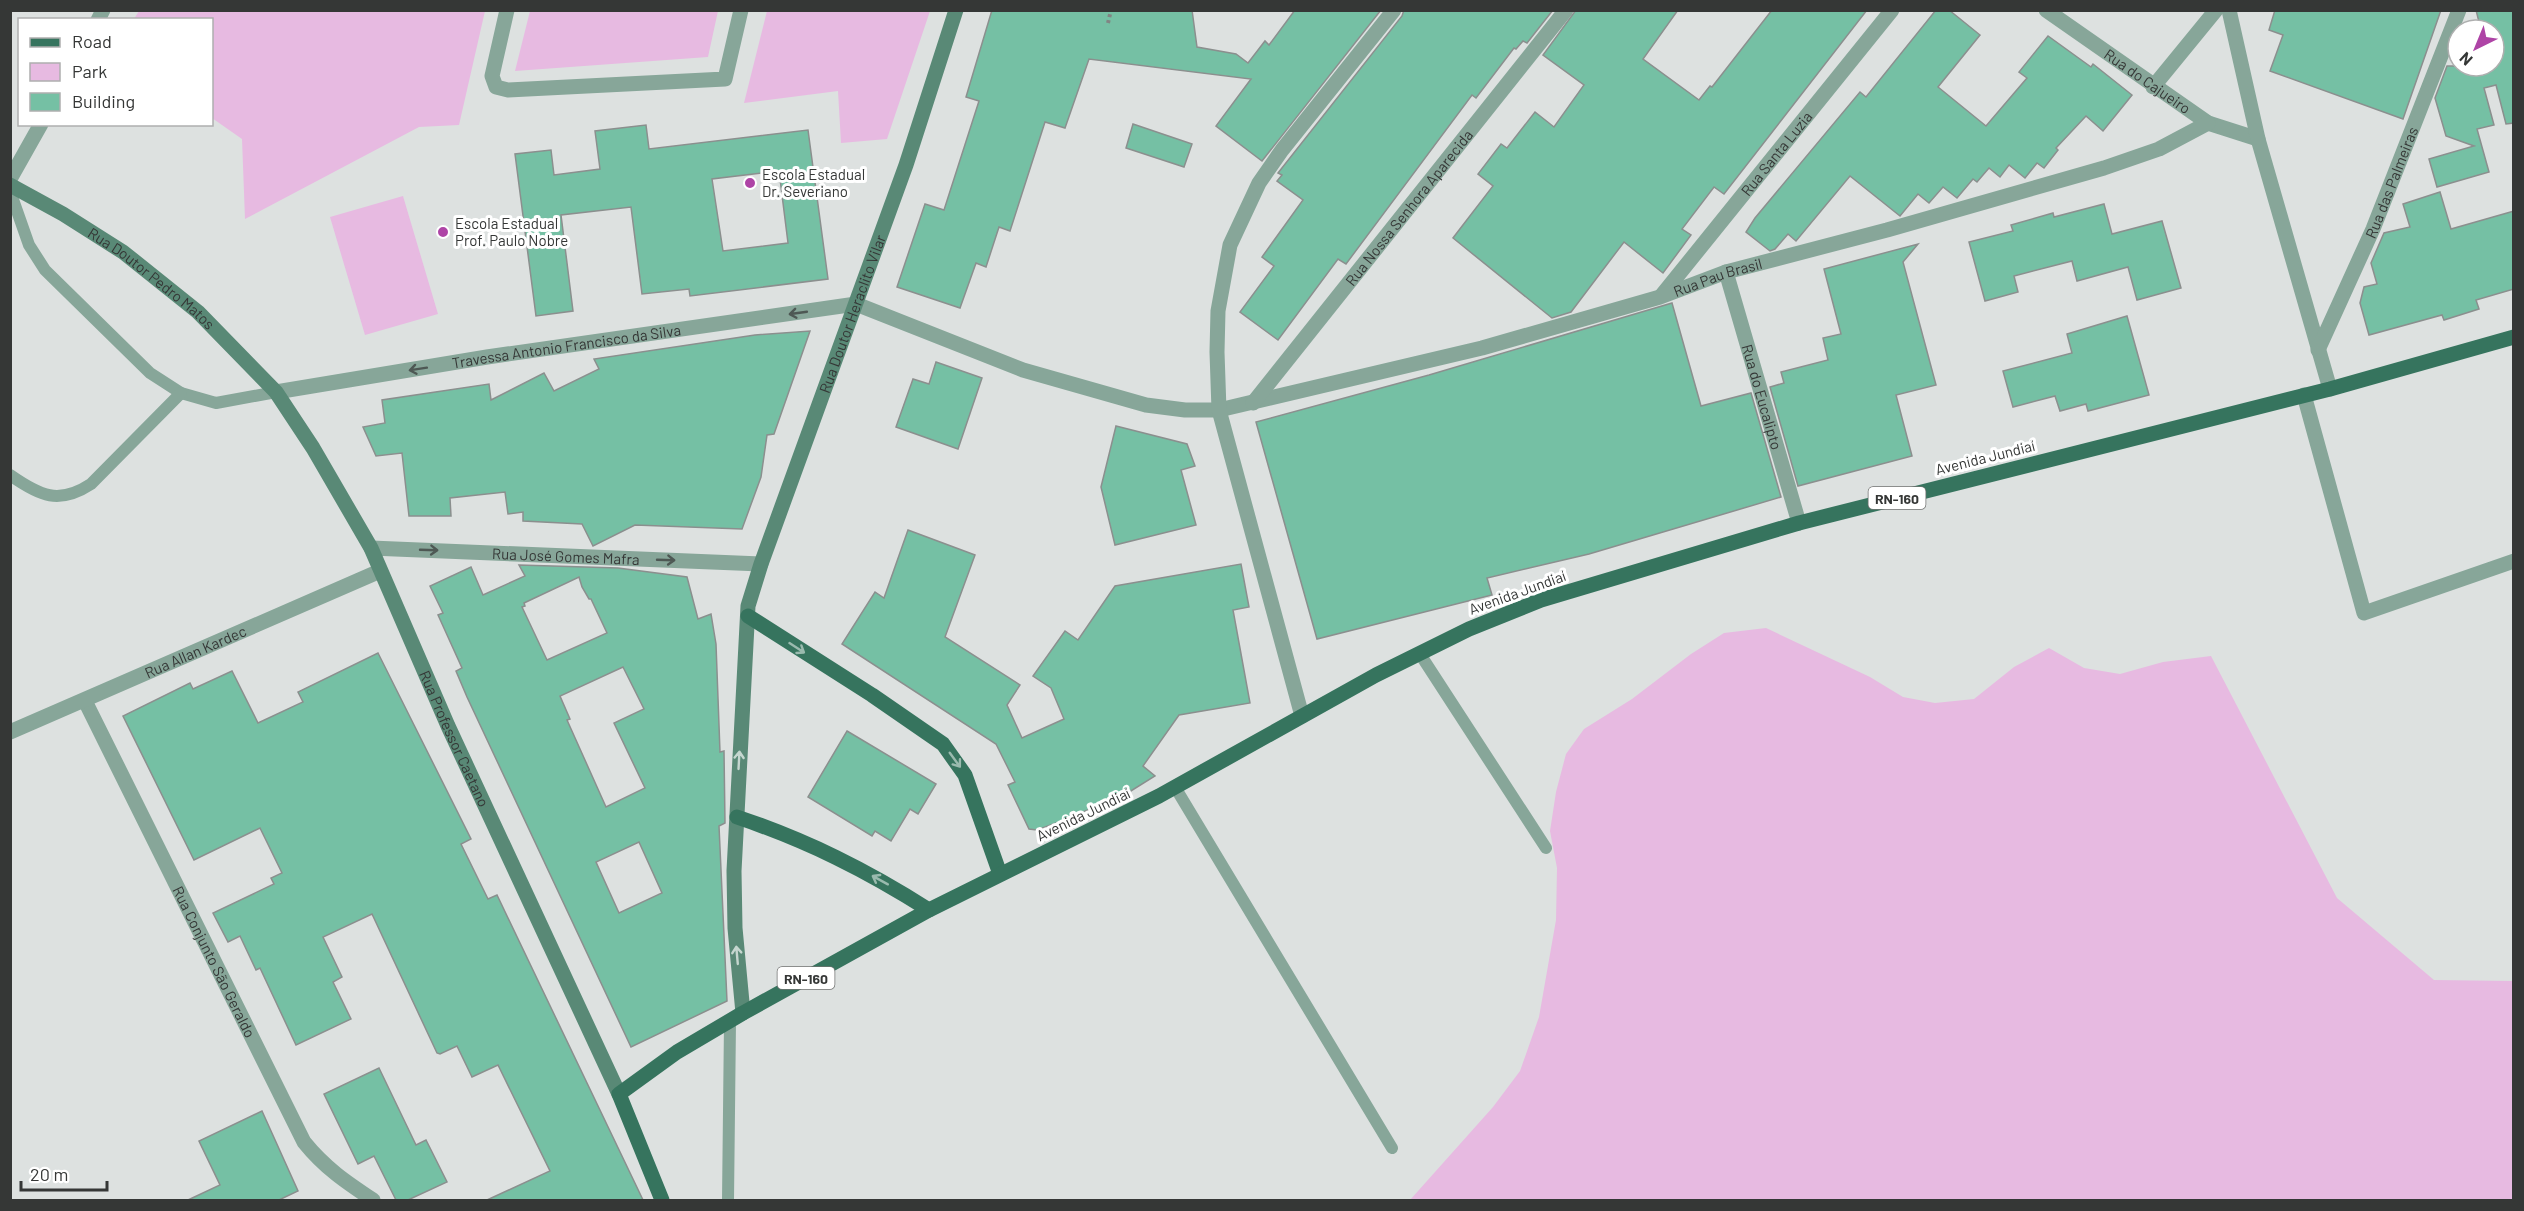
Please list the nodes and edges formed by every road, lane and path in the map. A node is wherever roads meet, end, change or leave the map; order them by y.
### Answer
1 (507, 10) edge
2 (741, 10) edge
3 (956, 10) edge
4 (1111, 10) edge
5 (1394, 10) edge
6 (1566, 10) edge
7 (1892, 10) edge
8 (2046, 10) edge
9 (2216, 10) edge
10 (2229, 10) edge
11 (2459, 10) edge
12 (1108, 23) dead end
13 (2153, 87) junction
14 (2208, 123) junction
15 (40, 126) edge
16 (2259, 139) junction
17 (10, 179) edge
18 (10, 185) edge
19 (10, 190) edge
20 (1726, 272) junction
21 (1660, 297) junction
22 (856, 304) junction
23 (2514, 338) edge
24 (2318, 350) junction
25 (2330, 389) junction
26 (276, 392) junction
27 (181, 393) junction
28 (2304, 395) junction
29 (1253, 403) junction
30 (1219, 410) junction
31 (10, 476) edge
32 (1799, 523) junction
33 (371, 548) junction
34 (2514, 561) edge
35 (760, 564) junction
36 (380, 571) junction
37 (748, 616) junction
38 (1420, 654) junction
39 (85, 700) junction
40 (1302, 716) junction
41 (10, 732) edge
42 (1175, 787) junction
43 (737, 817) junction
44 (1546, 848) dead end
45 (1000, 874) junction
46 (929, 910) junction
47 (743, 1013) junction
48 (730, 1022) junction
49 (619, 1094) junction
50 (1392, 1148) dead end
51 (373, 1200) edge
52 (662, 1200) edge
53 (728, 1200) edge

1 - 2 street
3 - 22 main road, Rua Doutor Heraclito Vilar
4 - 12 path
5 - 30 street
6 - 29 street, Rua Nossa Senhora Aparecida
7 - 21 street, Rua Santa Luzia
8 - 13 street, Rua do Cajueiro
9 - 13 street
10 - 16 street
11 - 24 street, Rua das Palmeiras
13 - 14 street, Rua do Cajueiro
14 - 16 street, Rua do Cajueiro
14 - 20 street, Rua Pau Brasil
15 - 17 street
16 - 24 street
18 - 26 main road, Rua Doutor Pedro Matos
19 - 27 lane
20 - 21 street, Rua Pau Brasil
20 - 32 street, Rua do Eucalipto
21 - 29 street, Rua Pau Brasil
22 -> 26 street, Travessa Antonio Francisco da Silva
22 - 30 street, Rua Pau Brasil
22 - 35 main road, Rua Doutor Heraclito Vilar
23 - 25 main road, Avenida Jundiaí / RN-160
24 - 25 street
25 - 28 main road, Avenida Jundiaí / RN-160
26 - 27 lane
26 - 33 main road, Rua Professor Caetano
27 - 31 lane
28 - 32 main road, Avenida Jundiaí / RN-160
28 - 34 street
29 - 30 street, Rua Pau Brasil
30 - 40 street
32 - 38 main road, Avenida Jundiaí / RN-160
33 -> 35 street, Rua José Gomes Mafra
33 - 36 main road, Rua Professor Caetano
35 - 37 main road, Rua Doutor Heraclito Vilar
36 - 39 street, Rua Allan Kardec
36 - 49 main road, Rua Professor Caetano
43 -> 37 main road
37 -> 45 main road
38 - 40 main road, Avenida Jundiaí / RN-160
38 - 44 lane
39 - 41 street, Rua Allan Kardec
39 - 51 street, Rua Conjunto São Geraldo
40 - 42 main road, Avenida Jundiaí / RN-160
42 - 45 main road, Avenida Jundiaí / RN-160
42 - 50 lane
46 -> 43 main road
47 -> 43 main road
45 - 46 main road, Avenida Jundiaí / RN-160
46 - 47 main road, Avenida Jundiaí / RN-160
47 - 48 main road, Avenida Jundiaí / RN-160
48 - 49 main road, Avenida Jundiaí / RN-160
48 - 53 lane
49 - 52 main road

